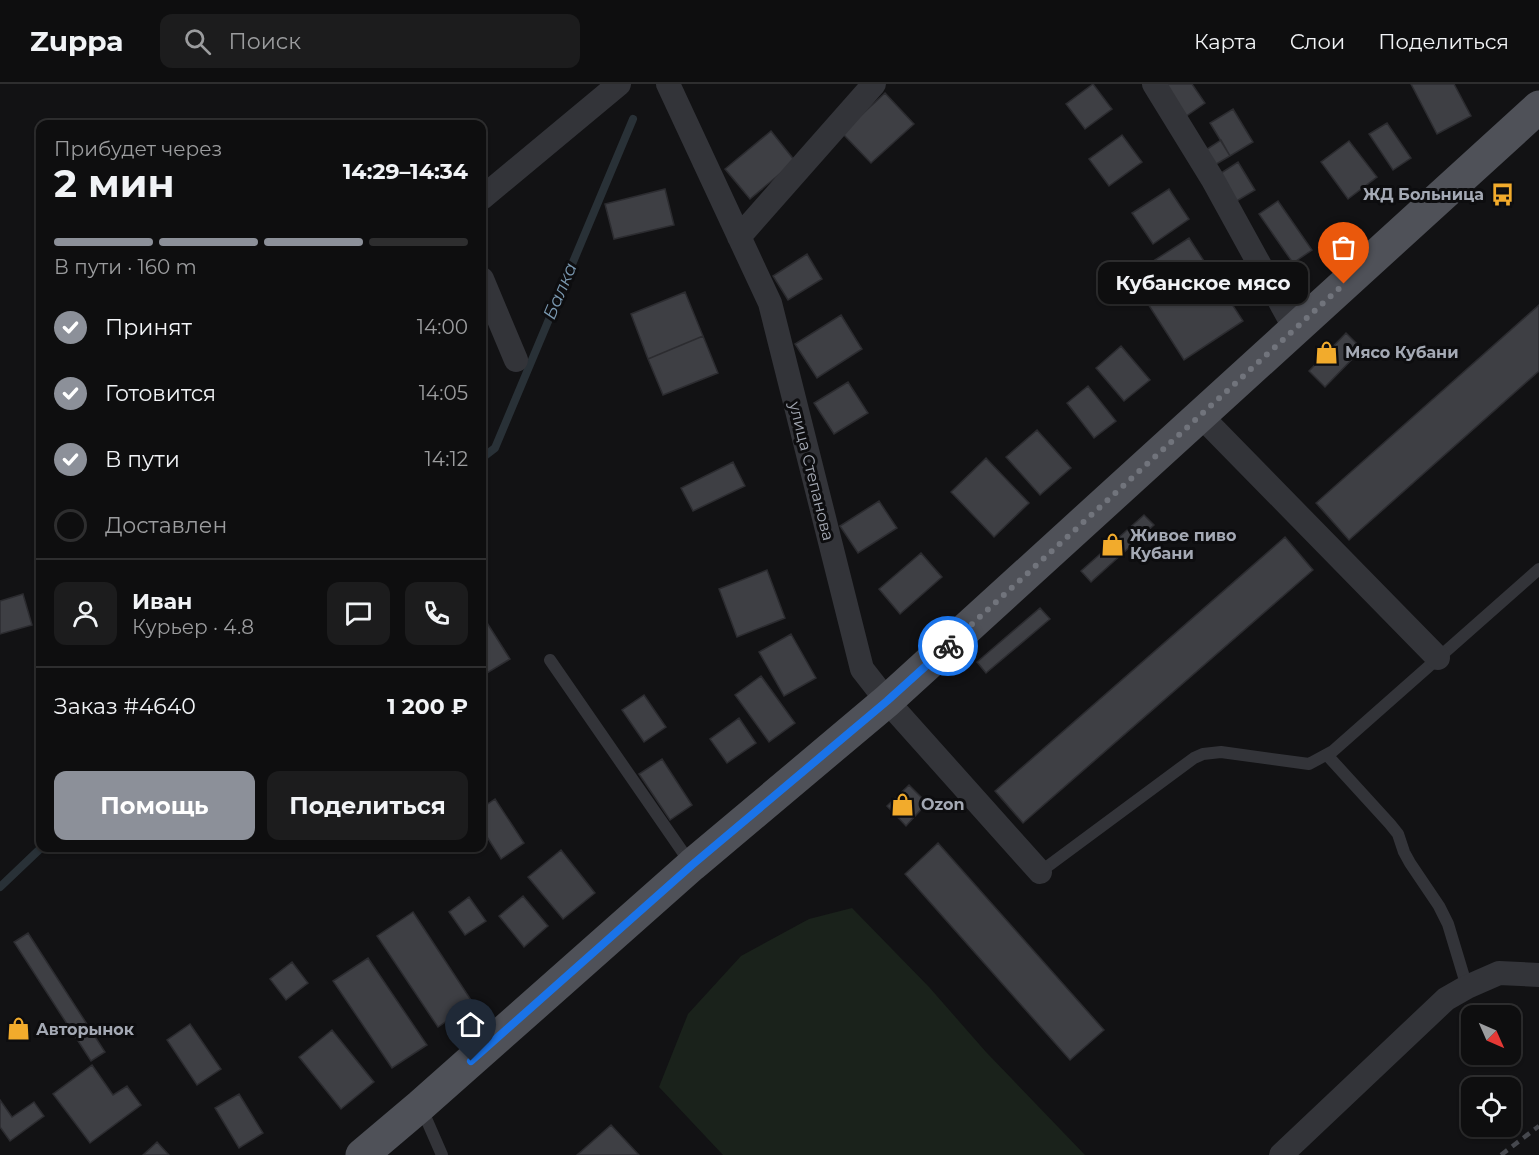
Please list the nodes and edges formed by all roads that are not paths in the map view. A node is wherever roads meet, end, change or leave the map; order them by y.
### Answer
1 (619, 84) edge
2 (668, 84) edge
3 (874, 84) edge
4 (1154, 84) edge
5 (1539, 107) edge
6 (486, 195) edge
7 (739, 237) junction
8 (486, 289) edge
9 (1295, 329) junction
10 (516, 360) dead end
11 (1200, 416) junction
12 (1539, 568) edge
13 (1438, 658) junction
14 (550, 660) dead end
15 (887, 701) junction
16 (1327, 755) junction
17 (692, 865) junction
18 (1040, 872) joint
19 (1539, 975) edge
20 (1467, 987) junction
21 (420, 1106) junction
22 (362, 1155) edge
23 (442, 1155) edge
24 (1281, 1155) edge

1 - 6 street
2 - 7 street, улица Степанова
3 - 7 street
4 - 9 street
5 - 9 main road
7 - 15 street, улица Степанова
8 - 10 street
9 - 11 main road
11 - 13 street
11 - 15 main road
12 - 13 lane
13 - 16 lane
14 - 17 lane
15 - 17 main road
15 - 18 street, улица Степанова
16 - 18 lane
16 - 20 lane
17 - 21 main road
19 - 20 street
20 - 24 street
21 - 22 main road
21 - 23 lane

